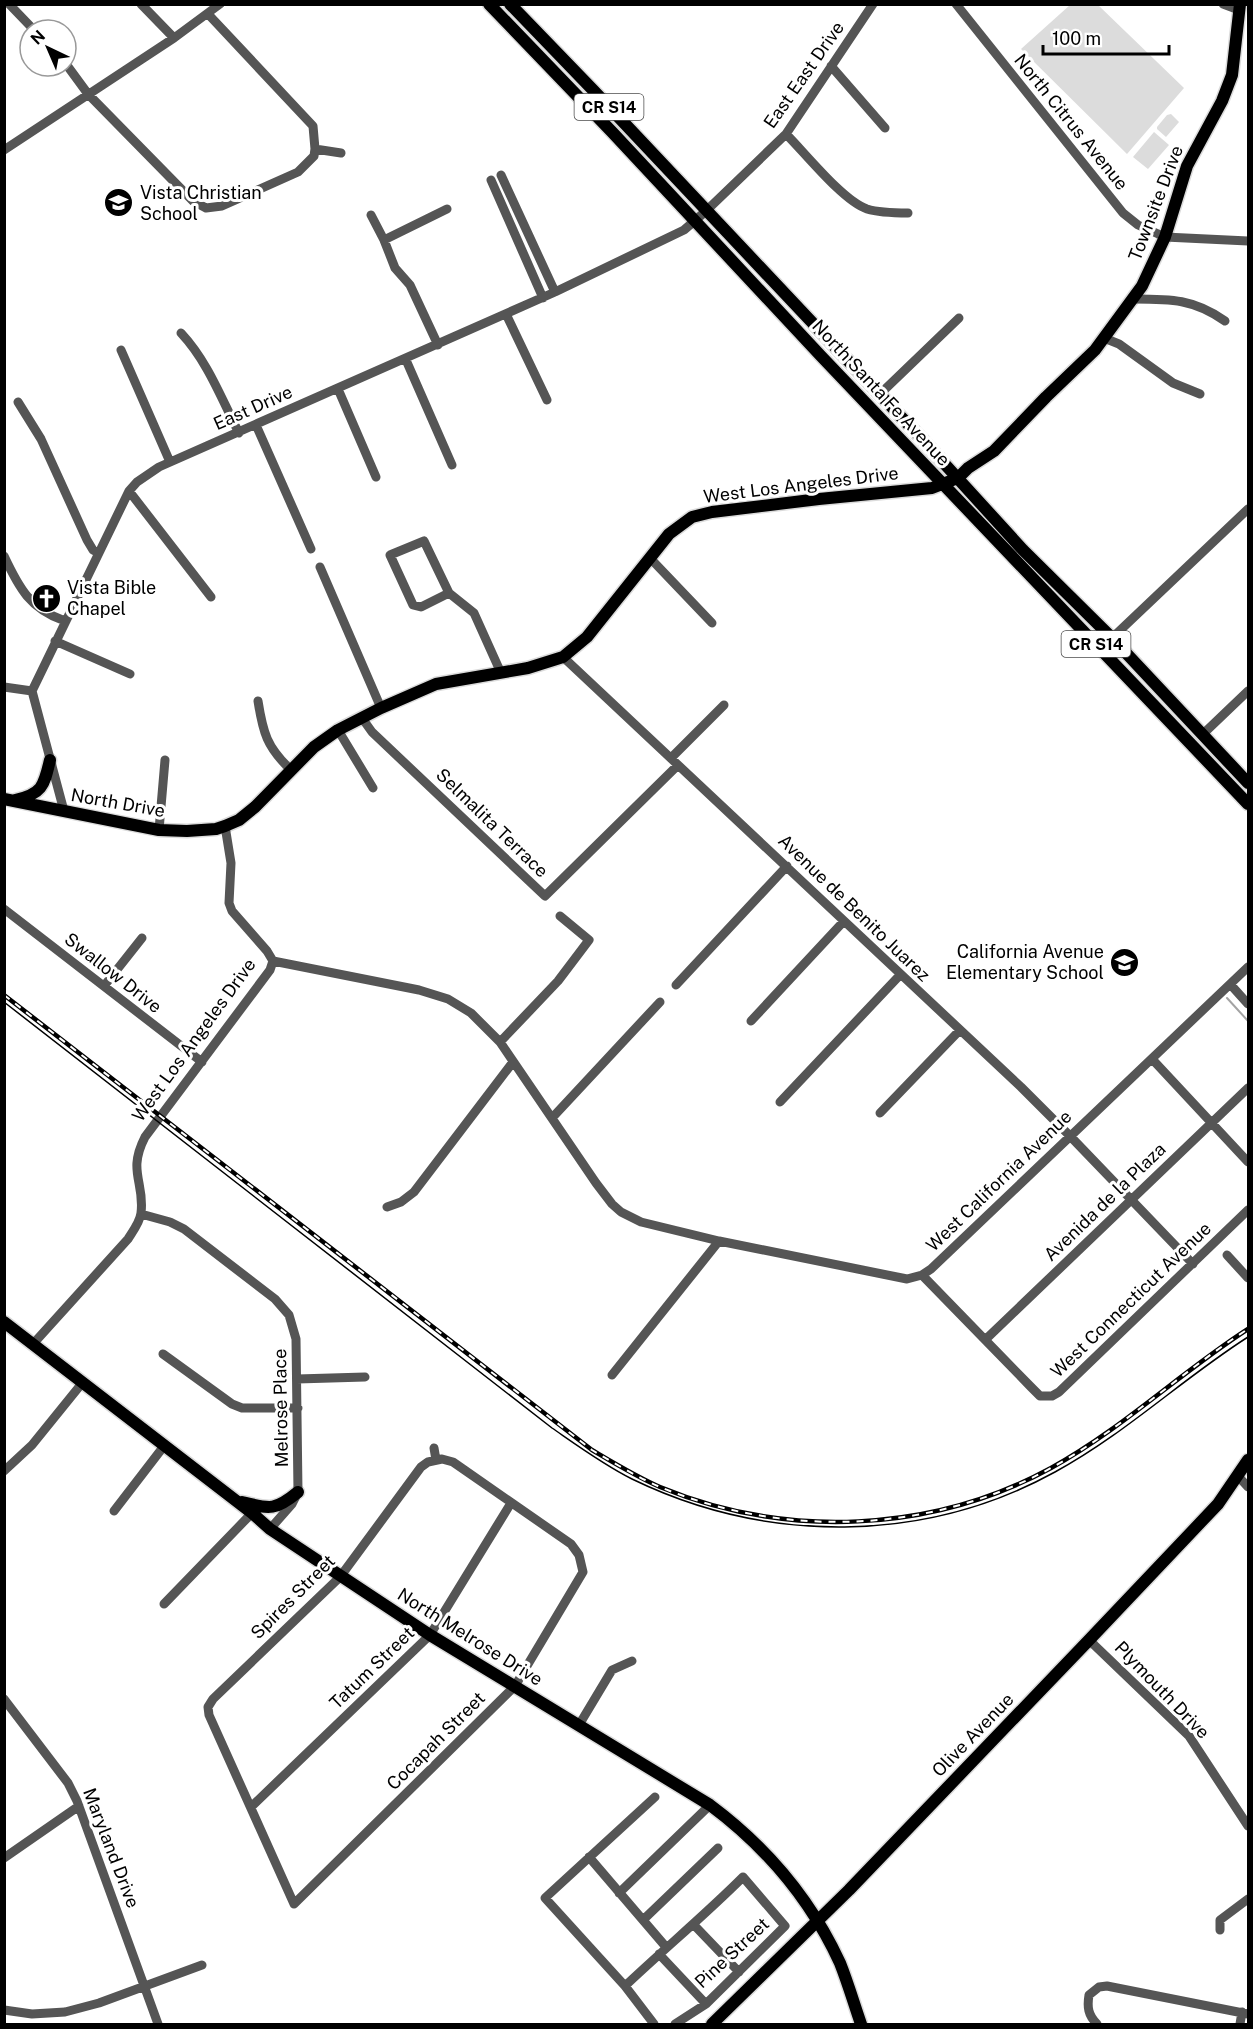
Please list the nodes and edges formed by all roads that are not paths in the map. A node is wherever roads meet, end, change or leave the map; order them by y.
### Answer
1 (9, 4) edge
2 (141, 4) edge
3 (220, 4) edge
4 (489, 4) edge
5 (510, 4) edge
6 (873, 4) edge
7 (956, 4) edge
8 (1223, 4) edge
9 (1239, 7) edge
10 (208, 15) junction
11 (22, 18) edge
12 (174, 38) junction
13 (831, 66) junction
14 (76, 78) edge
15 (88, 94) junction
16 (885, 128) dead end
17 (786, 134) junction
18 (315, 149) junction
19 (4, 150) edge
20 (341, 153) dead end
21 (501, 175) dead end
22 (491, 180) dead end
23 (447, 209) dead end
24 (706, 211) junction
25 (908, 213) dead end
26 (371, 215) dead end
27 (695, 221) junction
28 (1165, 237) junction
29 (384, 240) junction
30 (1248, 241) edge
31 (555, 292) junction
32 (543, 298) junction
33 (1134, 299) junction
34 (506, 314) junction
35 (959, 318) dead end
36 (1225, 321) dead end
37 (181, 333) dead end
38 (1104, 338) junction
39 (438, 345) junction
40 (121, 350) dead end
41 (405, 360) junction
42 (338, 389) junction
43 (880, 394) junction
44 (1200, 394) dead end
45 (547, 400) dead end
46 (18, 402) dead end
47 (256, 425) junction
48 (239, 433) junction
49 (170, 462) junction
50 (452, 465) dead end
51 (376, 477) dead end
52 (958, 478) junction
53 (943, 484) junction
54 (129, 491) junction
55 (1248, 509) edge
56 (311, 549) dead end
57 (99, 553) junction
58 (4, 556) edge
59 (650, 558) junction
60 (320, 567) dead end
61 (449, 593) junction
62 (211, 597) dead end
63 (65, 621) junction
64 (712, 623) dead end
65 (1112, 638) junction
66 (55, 641) junction
67 (563, 657) junction
68 (501, 673) junction
69 (130, 674) dead end
70 (4, 687) edge
71 (32, 691) junction
72 (1248, 691) edge
73 (258, 701) dead end
74 (724, 705) dead end
75 (381, 708) junction
76 (362, 718) junction
77 (338, 730) junction
78 (1203, 734) junction
79 (50, 760) junction
80 (165, 760) dead end
81 (674, 761) junction
82 (290, 769) junction
83 (1248, 783) edge
84 (1230, 785) junction
85 (373, 788) dead end
86 (1248, 794) edge
87 (8, 800) edge
88 (1248, 804) edge
89 (64, 811) junction
90 (225, 826) junction
91 (159, 830) junction
92 (787, 866) junction
93 (4, 909) edge
94 (560, 916) dead end
95 (844, 921) junction
96 (142, 938) dead end
97 (273, 961) junction
98 (1248, 967) edge
99 (900, 975) junction
100 (1230, 984) junction
101 (676, 985) dead end
102 (104, 986) junction
103 (660, 1002) dead end
104 (1248, 1004) edge
105 (751, 1021) dead end
106 (959, 1031) junction
107 (500, 1042) junction
108 (1152, 1059) junction
109 (202, 1062) junction
110 (513, 1062) junction
111 (1248, 1088) edge
112 (780, 1102) dead end
113 (880, 1113) dead end
114 (552, 1118) junction
115 (1212, 1124) junction
116 (1070, 1136) junction
117 (1248, 1162) edge
118 (1131, 1200) junction
119 (387, 1208) dead end
120 (1248, 1210) edge
121 (141, 1215) junction
122 (719, 1240) junction
123 (1227, 1255) dead end
124 (1193, 1264) junction
125 (922, 1275) junction
126 (1248, 1275) edge
127 (4, 1322) edge
128 (985, 1340) junction
129 (33, 1344) junction
130 (163, 1354) dead end
131 (612, 1375) dead end
132 (366, 1377) dead end
133 (297, 1379) junction
134 (83, 1382) junction
135 (298, 1408) junction
136 (164, 1446) junction
137 (434, 1448) dead end
138 (436, 1460) junction
139 (1248, 1460) edge
140 (4, 1471) edge
141 (1238, 1476) junction
142 (1248, 1487) edge
143 (298, 1492) junction
144 (234, 1500) junction
145 (511, 1503) junction
146 (114, 1511) dead end
147 (252, 1513) junction
148 (270, 1529) junction
149 (340, 1577) junction
150 (164, 1604) dead end
151 (430, 1635) junction
152 (1089, 1640) junction
153 (632, 1661) dead end
154 (515, 1686) junction
155 (4, 1699) edge
156 (579, 1725) junction
157 (655, 1797) dead end
158 (710, 1805) junction
159 (79, 1806) junction
160 (251, 1808) junction
161 (1248, 1826) edge
162 (718, 1848) dead end
163 (589, 1857) junction
164 (4, 1858) edge
165 (619, 1893) junction
166 (1248, 1899) edge
167 (643, 1920) junction
168 (818, 1920) junction
169 (694, 1925) junction
170 (1220, 1929) dead end
171 (663, 1951) junction
172 (202, 1965) dead end
173 (739, 1972) junction
174 (145, 1985) junction
175 (625, 1986) junction
176 (706, 2004) junction
177 (4, 2010) edge
178 (19, 2013) junction
179 (1245, 2013) edge
180 (18, 2025) edge
181 (158, 2025) edge
182 (654, 2025) edge
183 (675, 2025) edge
184 (712, 2025) edge
185 (861, 2025) edge
186 (1097, 2025) edge
187 (1240, 2025) edge

1 - 11 street
2 - 12 street
3 - 10 street
4 - 27 main road, North Santa Fe Avenue / CR S14
5 - 24 main road, North Santa Fe Avenue / CR S14
6 - 13 street, East East Drive
7 - 28 street, North Citrus Avenue
8 - 9 street
9 - 28 main road, Townsite Drive
10 - 12 street
10 - 18 street
12 - 15 street
13 - 16 street
13 - 17 street, East East Drive
14 - 15 street
15 - 18 street
15 - 19 street
17 - 24 street, East East Drive
17 - 25 street
18 - 20 street
21 - 31 street
22 - 32 street
23 - 29 street
24 - 27 street, East Drive
24 - 43 main road, North Santa Fe Avenue / CR S14
26 - 29 street
27 - 31 street, East Drive
27 - 53 main road, North Santa Fe Avenue / CR S14
28 - 30 street, North Citrus Avenue
28 - 33 main road, Townsite Drive
29 - 39 street
31 - 32 street, East Drive
32 - 34 street, East Drive
33 - 36 street
33 - 38 main road, Townsite Drive
34 - 39 street, East Drive
34 - 45 street
35 - 43 street
37 - 48 street
38 - 44 street
38 - 52 main road, Townsite Drive
39 - 41 street, East Drive
40 - 49 street
41 - 42 street, East Drive
41 - 50 street
42 - 47 street, East Drive
42 - 51 street
43 - 52 main road, North Santa Fe Avenue / CR S14
46 - 57 street
47 - 48 street, East Drive
47 - 56 street
48 - 49 street, East Drive
49 - 54 street, East Drive
52 - 53 main road, West Los Angeles Drive
52 - 65 main road, North Santa Fe Avenue / CR S14
53 - 59 main road, West Los Angeles Drive
53 - 84 main road, North Santa Fe Avenue / CR S14
54 - 57 street, East Drive
54 - 62 street
55 - 65 street
57 - 63 street, East Drive
58 - 63 street
59 - 64 street
59 - 67 main road, West Los Angeles Drive
60 - 75 street
61 - 61 street
61 - 68 street
63 - 66 street, East Drive
65 - 78 main road, North Santa Fe Avenue / CR S14
66 - 69 street
66 - 71 street, East Drive
67 - 68 main road, West Los Angeles Drive
67 - 81 street, Avenue de Benito Juarez
68 - 75 main road, West Los Angeles Drive
70 - 71 street
71 - 79 street
72 - 78 street
73 - 82 street
74 - 81 street
75 - 76 main road, West Los Angeles Drive
76 - 77 main road, West Los Angeles Drive
76 - 81 street, Selmalita Terrace
77 - 82 main road, West Los Angeles Drive
77 - 85 street
78 - 83 main road, North Santa Fe Avenue / CR S14
79 - 87 main road
79 - 89 street
80 - 91 street
81 - 92 street, Avenue de Benito Juarez
82 - 90 main road, West Los Angeles Drive
84 - 86 main road
84 - 88 main road, North Santa Fe Avenue / CR S14
87 - 89 main road, North Drive
89 - 91 main road, North Drive
90 - 91 main road, North Drive
90 - 97 street, West Los Angeles Drive
92 - 95 street, Avenue de Benito Juarez
92 - 101 street
93 - 102 street, Swallow Drive
94 - 107 street
95 - 99 street, Avenue de Benito Juarez
95 - 105 street
96 - 102 street
97 - 107 street, West California Avenue
97 - 109 street, West Los Angeles Drive
98 - 100 street, West California Avenue
99 - 106 street, Avenue de Benito Juarez
99 - 112 street
100 - 104 street
100 - 108 street, West California Avenue
102 - 109 street, Swallow Drive
103 - 114 street
106 - 113 street
106 - 116 street, Avenue de Benito Juarez
107 - 110 street, West California Avenue
108 - 115 street
108 - 116 street, West California Avenue
109 - 121 street, West Los Angeles Drive
110 - 114 street, West California Avenue
110 - 119 street
111 - 115 street, Avenida de la Plaza
114 - 122 street, West California Avenue
115 - 117 street
115 - 118 street, Avenida de la Plaza
116 - 118 street, Avenue de Benito Juarez
116 - 125 street, West California Avenue
118 - 124 street, Avenue de Benito Juarez
118 - 128 street, Avenida de la Plaza
120 - 124 street, West Connecticut Avenue
121 - 129 street
121 - 133 street, Melrose Place
122 - 125 street, West California Avenue
122 - 131 street
123 - 126 street
124 - 128 street, West Connecticut Avenue
125 - 128 street
127 - 129 main road, North Melrose Drive
129 - 134 main road, North Melrose Drive
130 - 135 street
132 - 133 street
133 - 135 street, Melrose Place
134 - 136 main road, North Melrose Drive
134 - 140 street
135 - 143 street, Melrose Place
136 - 144 main road, North Melrose Drive
136 - 146 street
137 - 138 street
138 - 145 street
138 - 149 street, Spires Street
139 - 141 main road, Olive Avenue
141 - 142 street
141 - 152 main road, Olive Avenue
143 - 144 main road
143 - 148 street, Melrose Place
144 - 147 main road, North Melrose Drive
145 - 151 street, Tatum Street
145 - 154 street, Cocapah Street
147 - 148 main road, North Melrose Drive
147 - 150 street
148 - 149 main road, North Melrose Drive
149 - 151 main road, North Melrose Drive
149 - 160 street, Spires Street
151 - 154 main road, North Melrose Drive
151 - 160 street, Tatum Street
152 - 161 street, Plymouth Drive
152 - 168 main road, Olive Avenue
153 - 156 street
154 - 156 main road, North Melrose Drive
154 - 160 street, Cocapah Street
155 - 159 street, Maryland Drive
156 - 158 main road, North Melrose Drive
157 - 163 street
158 - 165 street
158 - 168 main road, North Melrose Drive
159 - 164 street
159 - 174 street, Maryland Drive
162 - 167 street
163 - 165 street, Pine Street
163 - 175 street
165 - 167 street, Pine Street
166 - 170 street
167 - 171 street, Pine Street
168 - 184 main road, Olive Avenue
168 - 185 main road, North Melrose Drive
169 - 171 street
169 - 173 street
169 - 173 street, Pine Street
171 - 175 street
171 - 176 street, Pine Street
172 - 174 street
173 - 176 street, Pine Street
174 - 178 street
174 - 181 street, Maryland Drive
175 - 182 street
176 - 183 street
177 - 178 street
178 - 180 street
179 - 186 street
179 - 187 street

